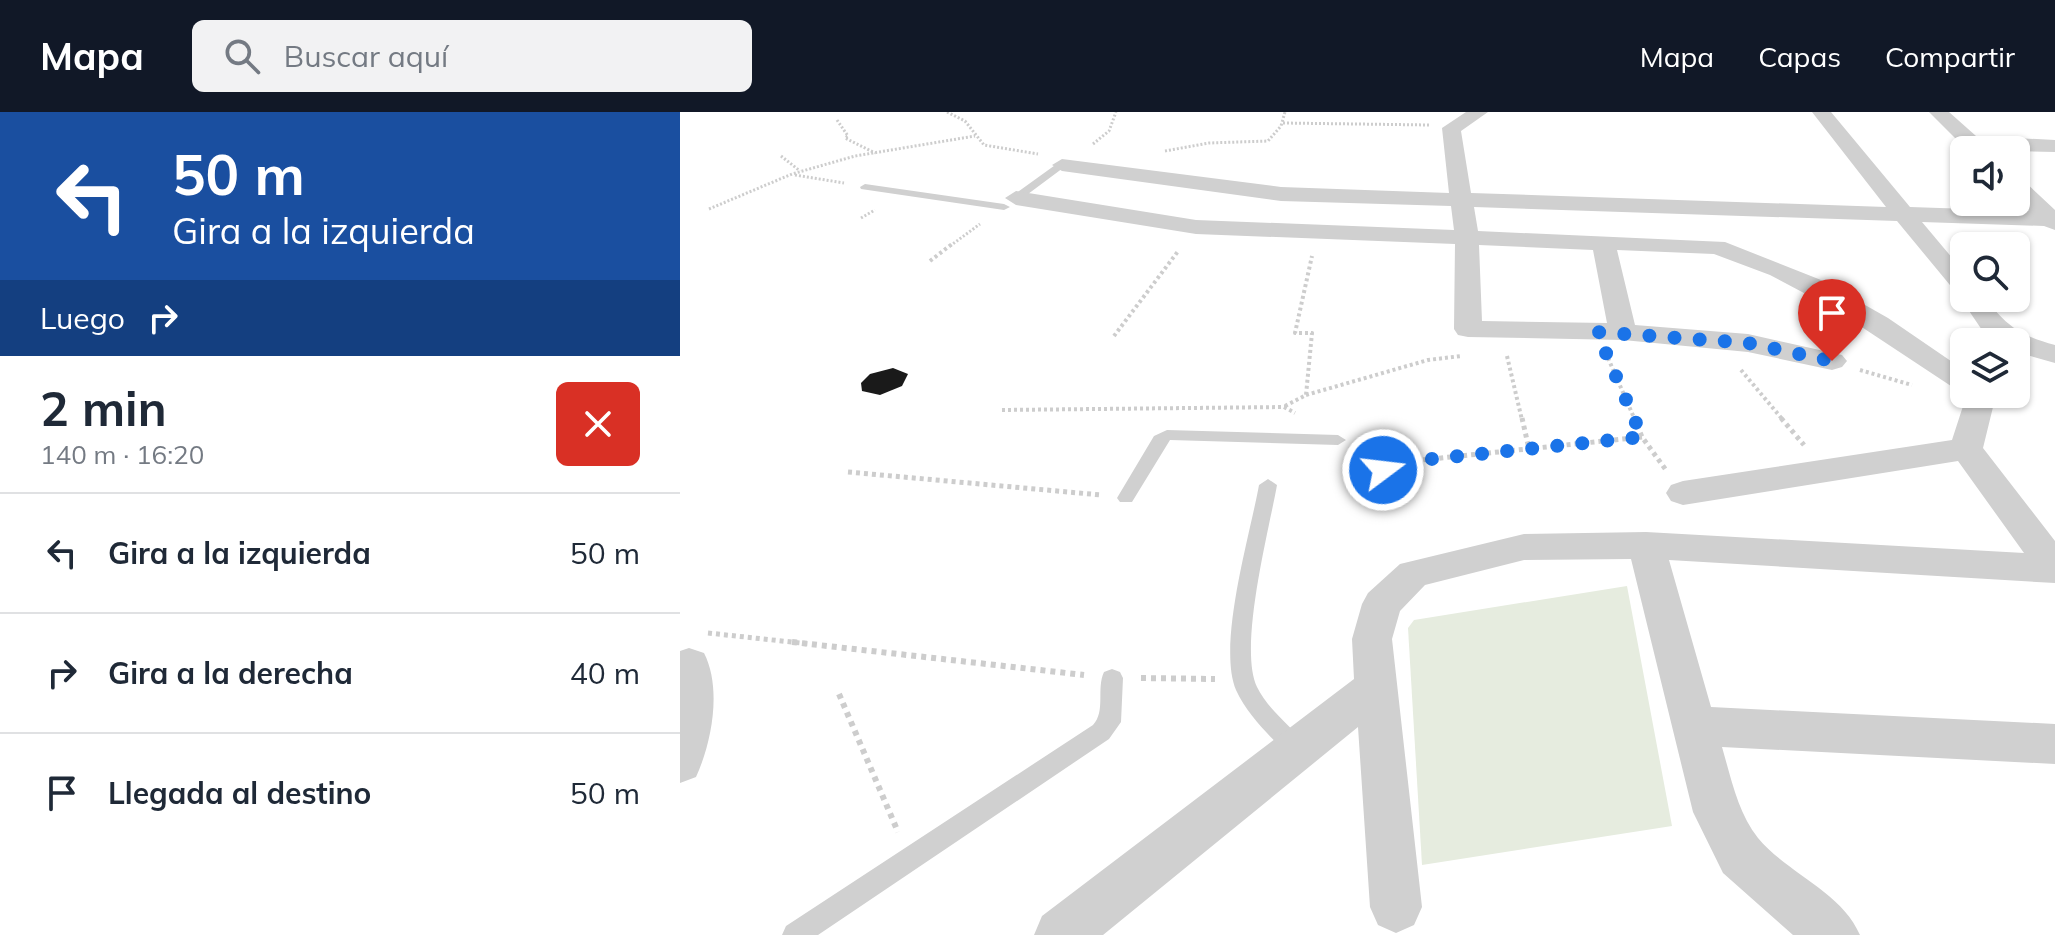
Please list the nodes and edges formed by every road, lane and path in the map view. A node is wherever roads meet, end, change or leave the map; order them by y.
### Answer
1 (947, 112) edge
2 (1285, 112) edge
3 (1479, 112) edge
4 (1821, 112) edge
5 (1938, 112) edge
6 (837, 120) dead end
7 (1449, 122) edge
8 (1283, 123) junction
9 (975, 136) junction
10 (1964, 136) edge
11 (1215, 142) dead end
12 (2030, 146) edge
13 (2055, 146) edge
14 (876, 153) junction
15 (781, 156) dead end
16 (1052, 159) junction
17 (801, 172) junction
18 (792, 174) junction
19 (865, 187) joint
20 (1458, 198) junction
21 (2030, 199) edge
22 (1010, 202) junction
23 (709, 209) dead end
24 (1904, 213) junction
25 (2053, 220) edge
26 (1196, 227) junction
27 (1318, 231) junction
28 (1467, 238) junction
29 (1603, 241) junction
30 (930, 261) dead end
31 (1950, 271) edge
32 (1982, 312) edge
33 (1994, 328) edge
34 (1610, 332) junction
35 (1114, 336) dead end
36 (1724, 340) junction
37 (2030, 347) edge
38 (1521, 351) dead end
39 (1506, 352) junction
40 (1495, 353) dead end
41 (2055, 354) edge
42 (1473, 355) dead end
43 (1832, 361) joint
44 (1950, 373) edge
45 (1917, 386) dead end
46 (1306, 395) junction
47 (1284, 407) dead end
48 (1978, 408) edge
49 (1642, 437) junction
50 (1338, 440) dead end
51 (1529, 449) junction
52 (1966, 449) junction
53 (1383, 470) dead end
54 (1825, 471) junction
55 (848, 472) dead end
56 (1268, 485) dead end
57 (1683, 493) joint
58 (1126, 498) joint
59 (1646, 545) junction
60 (2055, 568) edge
61 (694, 648) joint
62 (980, 663) dead end
63 (1112, 678) dead end
64 (1376, 687) junction
65 (839, 694) dead end
66 (1694, 726) junction
67 (2055, 744) edge
68 (1298, 750) junction
69 (680, 762) edge
70 (910, 859) junction
71 (1396, 907) dead end
72 (795, 935) edge
73 (1061, 935) edge
74 (1833, 935) edge

1 - 9 path
2 - 8 path
3 - 7 street
4 - 24 street
5 - 10 street
6 - 14 path
7 - 8 path
7 - 20 street
8 - 11 path
9 - 14 path
9 - 16 path
12 - 13 street
14 - 17 path
15 - 17 path
16 - 20 street
16 - 22 lane
17 - 18 path
18 - 19 path
18 - 23 path
19 - 22 lane
20 - 24 street
20 - 28 street
21 - 25 street
22 - 26 street
22 - 30 path
24 - 25 street
24 - 31 street
26 - 27 street
26 - 35 path
27 - 28 street
27 - 46 path
28 - 29 street
28 - 34 street
29 - 34 street
29 - 44 street
32 - 33 street
34 - 36 street
34 - 49 path
36 - 43 street
36 - 54 path
37 - 41 street
38 - 39 path
39 - 40 path
39 - 51 path
42 - 46 path
43 - 45 path
46 - 47 path
48 - 52 street
49 - 51 path
49 - 57 path
50 - 58 lane
51 - 53 path
52 - 54 street
52 - 60 street
54 - 57 street
55 - 58 path
56 - 68 lane
59 - 60 street
59 - 64 street
59 - 66 street
61 - 62 path
61 - 69 street
63 - 70 lane
64 - 68 street
64 - 71 street
65 - 70 path
66 - 67 street
66 - 74 street
68 - 73 street
70 - 72 lane

